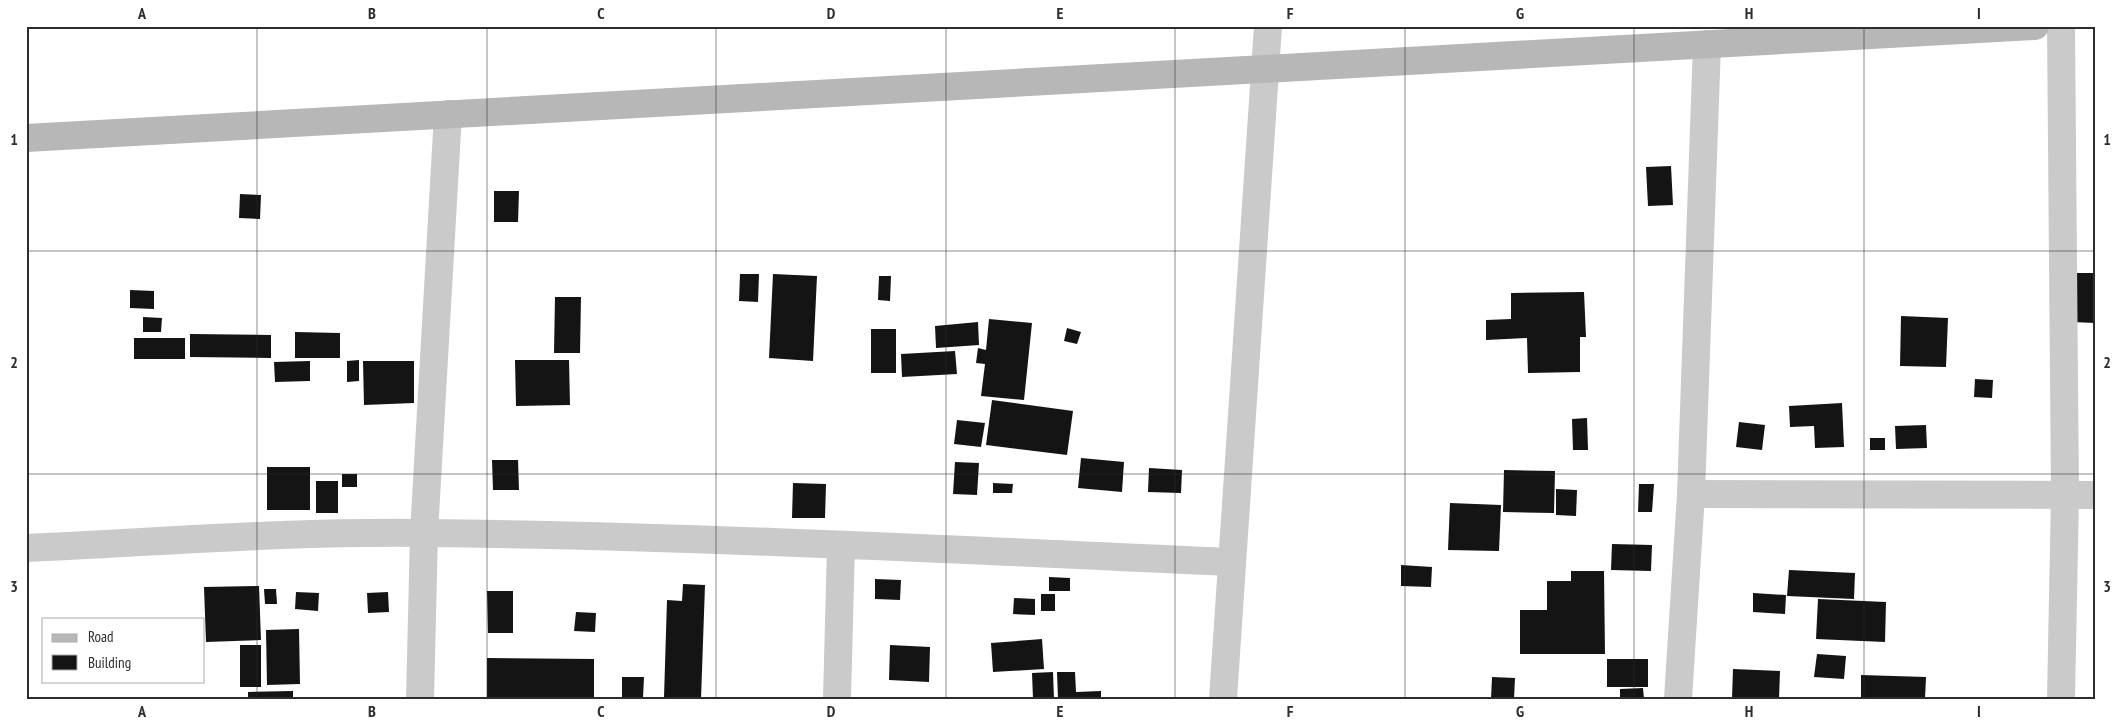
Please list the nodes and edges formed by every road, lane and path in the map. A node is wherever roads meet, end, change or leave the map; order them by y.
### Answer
1 (1268, 26) edge
2 (2036, 26) edge
3 (2061, 26) edge
4 (1707, 44) junction
5 (1265, 69) junction
6 (448, 114) junction
7 (27, 142) edge
8 (1692, 494) junction
9 (2095, 495) edge
10 (2065, 496) junction
11 (424, 533) junction
12 (841, 545) junction
13 (26, 548) edge
14 (1231, 562) junction
15 (420, 699) edge
16 (837, 699) edge
17 (1223, 699) edge
18 (1678, 699) edge
19 (2061, 699) edge

1 - 5 street
2 - 4 street
3 - 10 street
4 - 5 street
4 - 8 street
5 - 6 street
5 - 14 street
6 - 7 street
6 - 11 street
8 - 10 street
8 - 18 street
9 - 10 street
10 - 19 street
11 - 12 street
11 - 13 street
11 - 15 street
12 - 14 street
12 - 16 street
14 - 17 street

